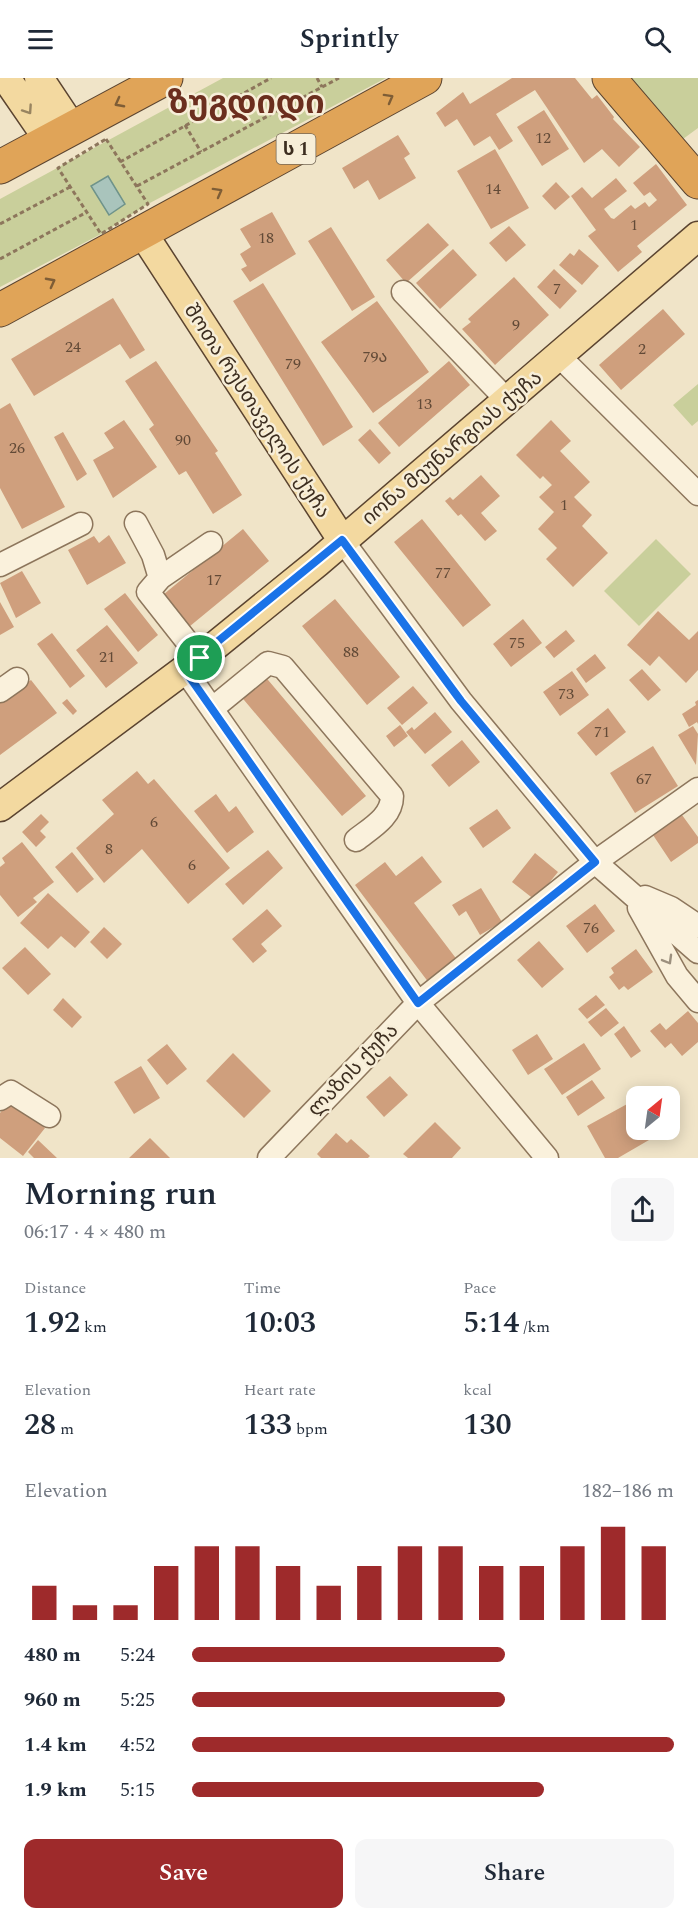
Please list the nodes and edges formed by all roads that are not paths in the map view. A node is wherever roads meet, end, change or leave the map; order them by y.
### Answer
1 (6, 78) edge
2 (39, 78) edge
3 (166, 78) edge
4 (425, 78) edge
5 (609, 78) edge
6 (60, 146) junction
7 (0, 167) edge
8 (698, 182) edge
9 (145, 218) junction
10 (698, 236) edge
11 (404, 292) dead end
12 (0, 310) edge
13 (560, 357) junction
14 (508, 400) junction
15 (698, 494) edge
16 (136, 523) dead end
17 (81, 524) dead end
18 (342, 540) junction
19 (211, 543) dead end
20 (0, 565) edge
21 (160, 578) junction
22 (192, 663) junction
23 (213, 708) junction
24 (698, 789) edge
25 (0, 807) edge
26 (356, 840) dead end
27 (595, 862) junction
28 (629, 891) junction
29 (698, 926) edge
30 (698, 952) edge
31 (698, 1001) edge
32 (418, 1003) junction
33 (0, 1099) edge
34 (49, 1116) dead end
35 (269, 1158) edge
36 (547, 1158) edge

1 -> 6 main road
2 - 6 main road
3 -> 6 highway
9 -> 4 highway, ს 1
5 - 8 highway
6 - 7 highway
12 -> 9 highway, ს 1
9 - 18 main road, შოთა რუსთაველის ქუჩა
10 - 13 main road, იონა მეუნარგიას ქუჩა
11 - 14 street
13 - 14 main road, იონა მეუნარგიას ქუჩა
13 - 15 street
14 - 18 main road, იონა მეუნარგიას ქუჩა
16 - 21 street
17 - 20 street
18 - 22 main road, იონა მეუნარგიას ქუჩა
18 - 27 street, შოთა რუსთაველის ქუჩა
19 - 21 street
21 - 22 street
22 - 23 street
22 - 25 main road, იონა მეუნარგიას ქუჩა
23 - 26 street
23 - 32 street
24 - 27 street, ლაზის ქუჩა
27 - 28 street, შოთა რუსთაველის ქუჩა
27 - 32 street, ლაზის ქუჩა
28 - 29 street
28 - 30 street, შოთა რუსთაველის ქუჩა
28 -> 31 street, შოთა რუსთაველის ქუჩა
32 - 35 street, ლაზის ქუჩა
32 - 36 street
33 - 34 street

